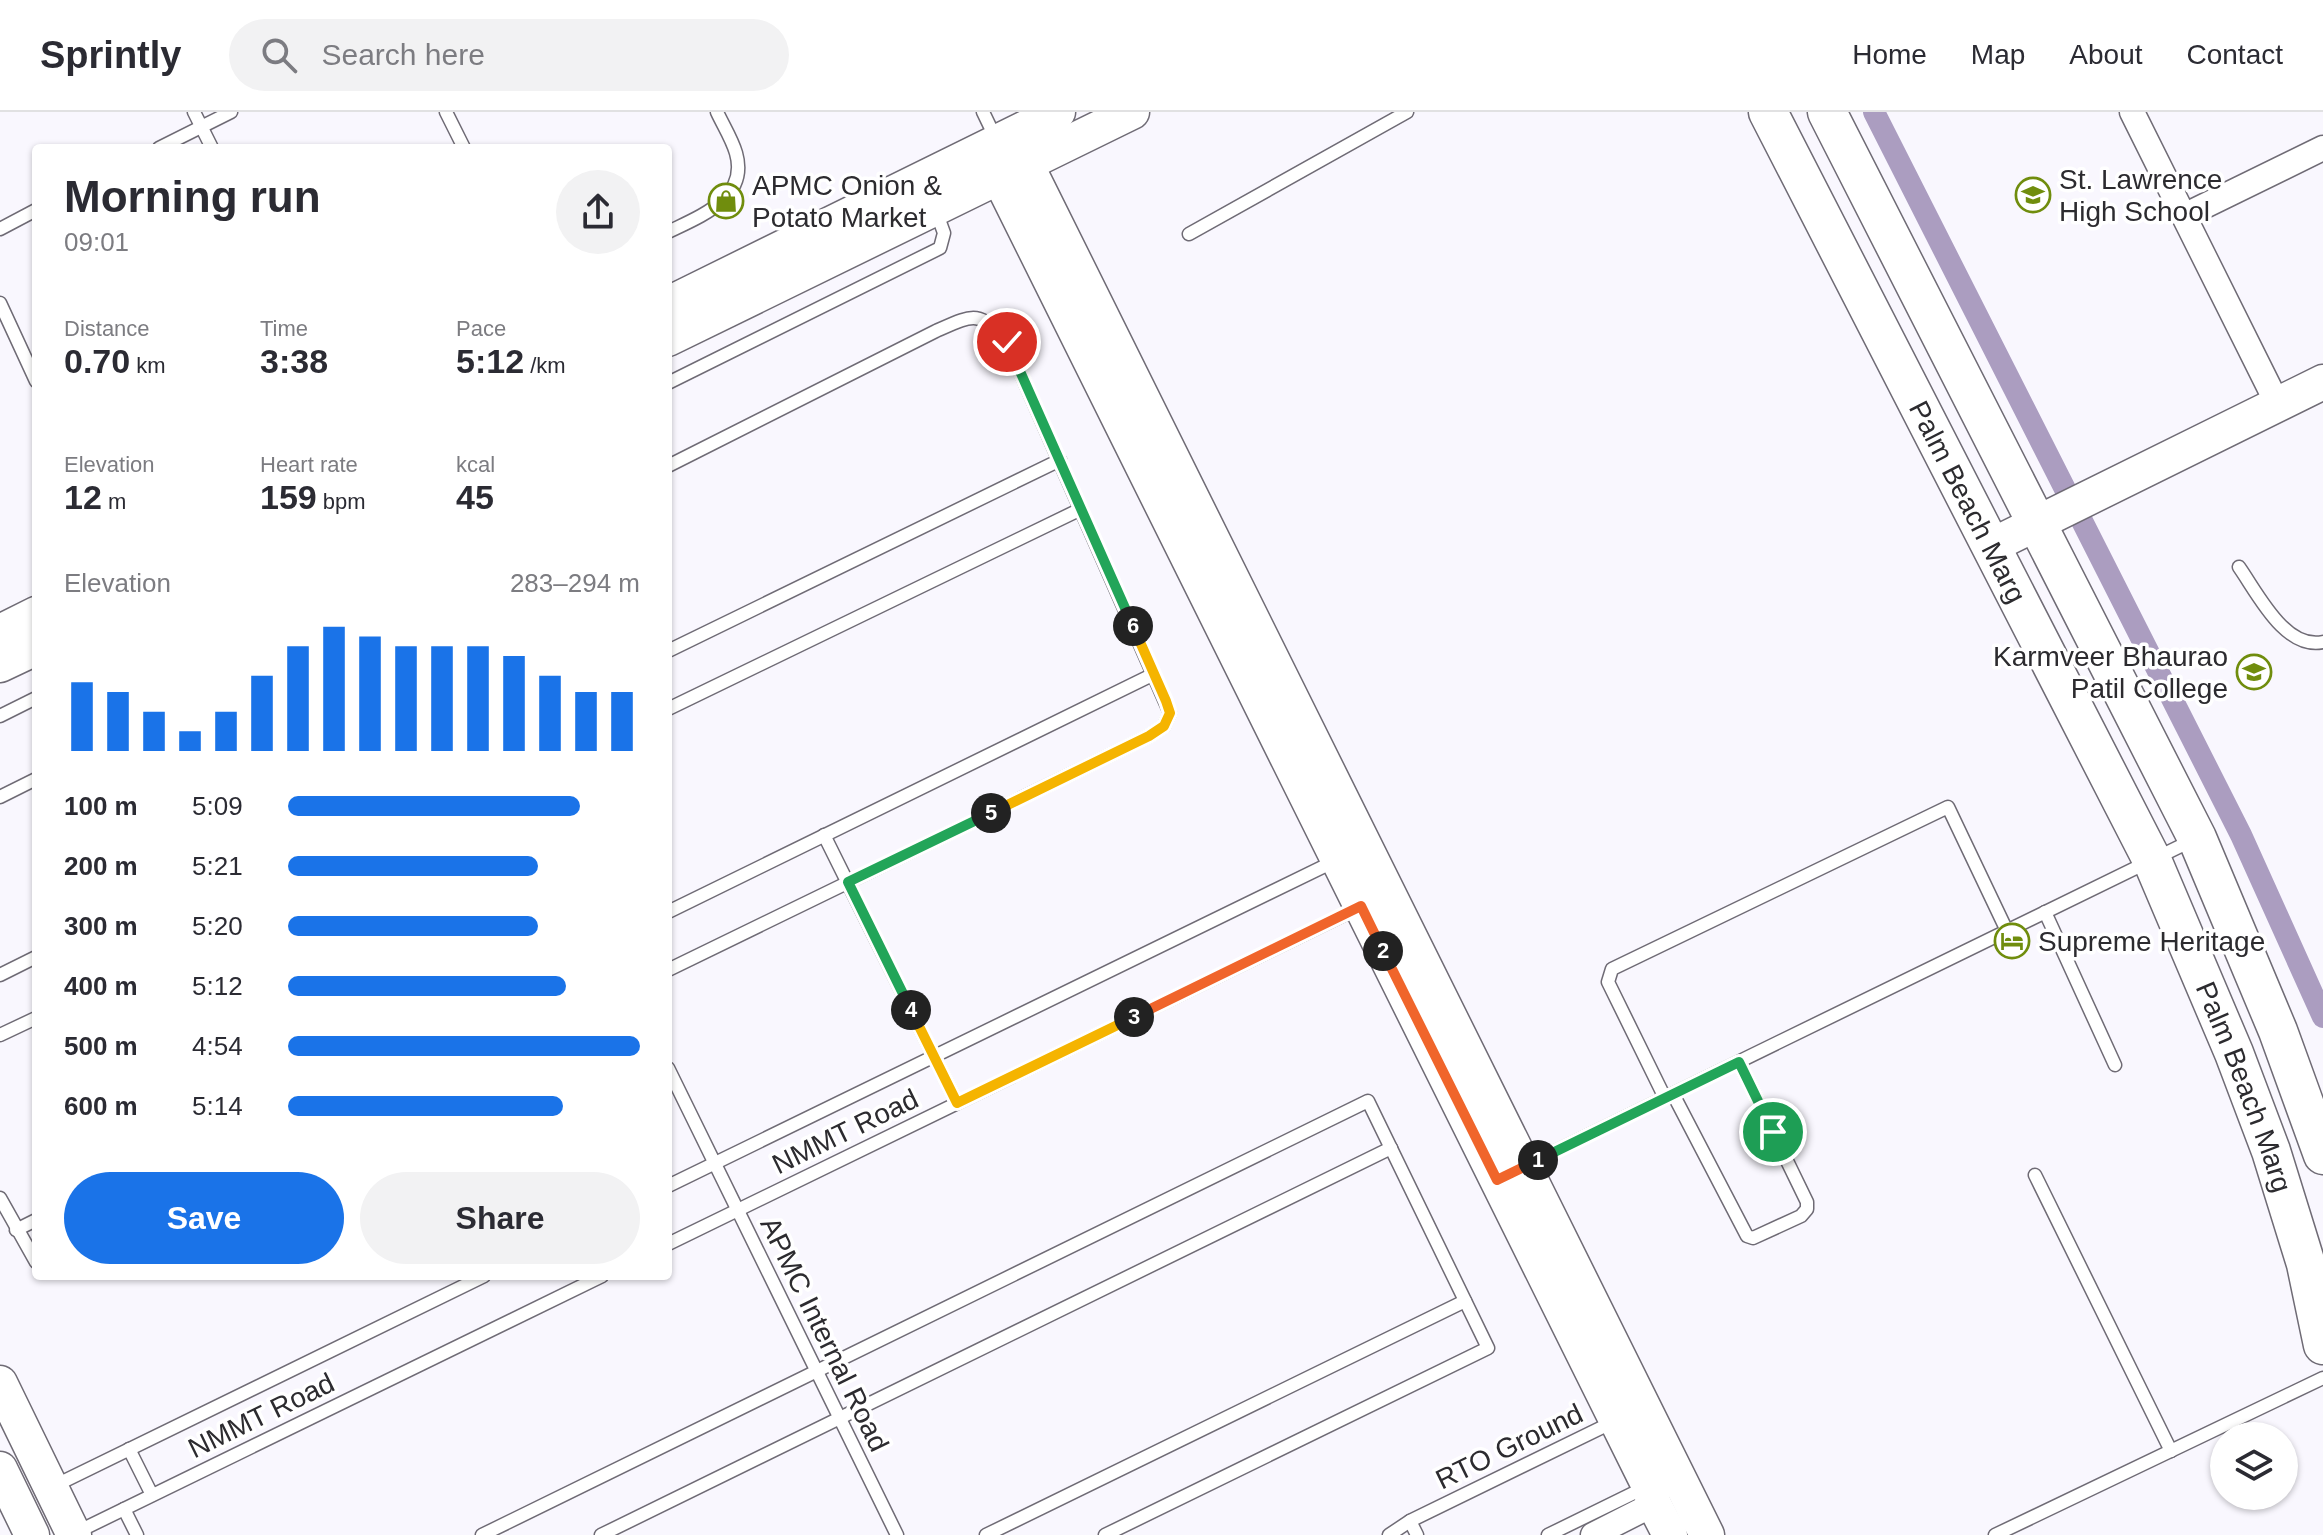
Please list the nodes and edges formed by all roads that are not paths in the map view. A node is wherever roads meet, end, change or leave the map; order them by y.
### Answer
1 (194, 112) edge
2 (231, 112) edge
3 (446, 112) edge
4 (717, 112) edge
5 (1058, 112) edge
6 (1132, 112) edge
7 (1407, 112) edge
8 (1768, 112) edge
9 (1827, 112) edge
10 (2132, 112) edge
11 (202, 127) junction
12 (990, 127) edge
13 (167, 144) edge
14 (210, 144) edge
15 (462, 144) edge
16 (2323, 148) edge
17 (1012, 171) junction
18 (935, 208) junction
19 (32, 212) edge
20 (2184, 216) junction
21 (0, 229) edge
22 (672, 230) edge
23 (1189, 234) dead end
24 (672, 302) edge
25 (0, 303) edge
26 (672, 337) edge
27 (32, 372) edge
28 (672, 381) edge
29 (2323, 382) edge
30 (2278, 405) junction
31 (1060, 460) junction
32 (672, 464) edge
33 (1081, 509) junction
34 (2037, 524) junction
35 (1991, 546) junction
36 (2239, 567) dead end
37 (32, 616) edge
38 (0, 632) edge
39 (2323, 642) edge
40 (672, 649) edge
41 (32, 650) edge
42 (0, 665) edge
43 (1154, 674) junction
44 (32, 700) edge
45 (672, 707) edge
46 (0, 716) edge
47 (32, 781) edge
48 (0, 797) edge
49 (824, 835) junction
50 (2197, 838) junction
51 (1351, 853) junction
52 (2152, 860) junction
53 (848, 882) junction
54 (1374, 900) junction
55 (672, 910) edge
56 (2045, 912) junction
57 (2007, 931) junction
58 (32, 959) edge
59 (672, 968) edge
60 (0, 975) edge
61 (32, 1020) edge
62 (0, 1035) edge
63 (934, 1056) junction
64 (1739, 1062) junction
65 (2115, 1065) dead end
66 (672, 1076) edge
67 (1669, 1096) junction
68 (957, 1103) junction
69 (1391, 1148) junction
70 (2323, 1155) edge
71 (715, 1163) junction
72 (1510, 1173) junction
73 (2035, 1175) dead end
74 (672, 1184) edge
75 (0, 1198) edge
76 (738, 1210) junction
77 (32, 1222) edge
78 (16, 1230) junction
79 (672, 1242) edge
80 (32, 1256) edge
81 (476, 1280) edge
82 (594, 1280) edge
83 (1465, 1301) junction
84 (2323, 1345) edge
85 (817, 1371) junction
86 (2323, 1378) edge
87 (0, 1383) edge
88 (1630, 1413) junction
89 (840, 1418) junction
90 (129, 1449) junction
91 (2171, 1451) junction
92 (0, 1469) edge
93 (51, 1487) junction
94 (152, 1495) junction
95 (1651, 1495) junction
96 (124, 1509) junction
97 (1410, 1521) junction
98 (32, 1535) edge
99 (73, 1535) edge
100 (137, 1535) edge
101 (482, 1535) edge
102 (601, 1535) edge
103 (897, 1535) edge
104 (986, 1535) edge
105 (1105, 1535) edge
106 (1389, 1535) edge
107 (1417, 1535) edge
108 (1548, 1535) edge
109 (1593, 1535) edge
110 (1670, 1535) edge
111 (1707, 1535) edge
112 (1995, 1535) edge

1 - 11 lane
2 - 11 lane
3 - 15 lane
4 - 22 lane
5 - 12 street
6 - 17 street
7 - 23 lane
8 - 35 main road, Palm Beach Marg
9 - 34 main road, Palm Beach Marg
10 - 20 street
11 - 13 lane
11 - 14 lane
12 - 17 street
12 - 24 street
16 - 20 street
17 - 18 street
17 - 51 street
18 - 26 street
18 - 28 lane
19 - 21 lane
20 - 30 street
25 - 27 lane
29 - 30 street
30 - 34 street
31 - 32 lane
31 - 33 lane
31 - 40 lane
33 - 43 lane
33 - 45 lane
34 - 35 street
34 - 50 main road, Palm Beach Marg
35 - 52 main road, Palm Beach Marg
36 - 39 lane
37 - 38 street
41 - 42 street
43 - 49 lane
43 - 53 lane
44 - 46 lane
47 - 48 lane
49 - 53 lane
49 - 55 lane
50 - 52 lane
50 - 70 main road, Palm Beach Marg
51 - 54 street
51 - 63 lane
52 - 56 lane
52 - 84 main road, Palm Beach Marg
53 - 59 lane
53 - 63 lane
54 - 68 lane, NMMT Road
54 - 72 street
56 - 57 lane
56 - 65 lane
57 - 64 lane
57 - 67 lane
58 - 60 lane
61 - 62 lane
63 - 68 lane
63 - 71 lane
64 - 67 lane
64 - 67 lane
66 - 71 lane, APMC Internal Road
67 - 72 lane
68 - 76 lane, NMMT Road
69 - 83 lane
69 - 85 lane
69 - 89 lane
71 - 74 lane
71 - 76 lane, APMC Internal Road
72 - 88 street
73 - 91 lane
75 - 78 lane
76 - 79 lane, NMMT Road
76 - 85 lane, APMC Internal Road
77 - 78 lane
78 - 80 lane
81 - 90 lane
82 - 94 lane, NMMT Road
83 - 104 lane
83 - 105 lane
85 - 89 lane, APMC Internal Road
85 - 101 lane
86 - 91 lane
87 - 93 street
88 - 95 street
88 - 97 lane, RTO Ground
88 - 111 street
89 - 102 lane
89 - 103 lane, APMC Internal Road
90 - 93 lane
90 - 94 lane
91 - 112 lane
92 - 98 street
93 - 99 street
94 - 96 lane, NMMT Road
95 - 108 lane
95 - 109 street
95 - 110 street
96 - 99 lane, NMMT Road
96 - 100 lane
97 - 106 lane, RTO Ground
97 - 107 lane

